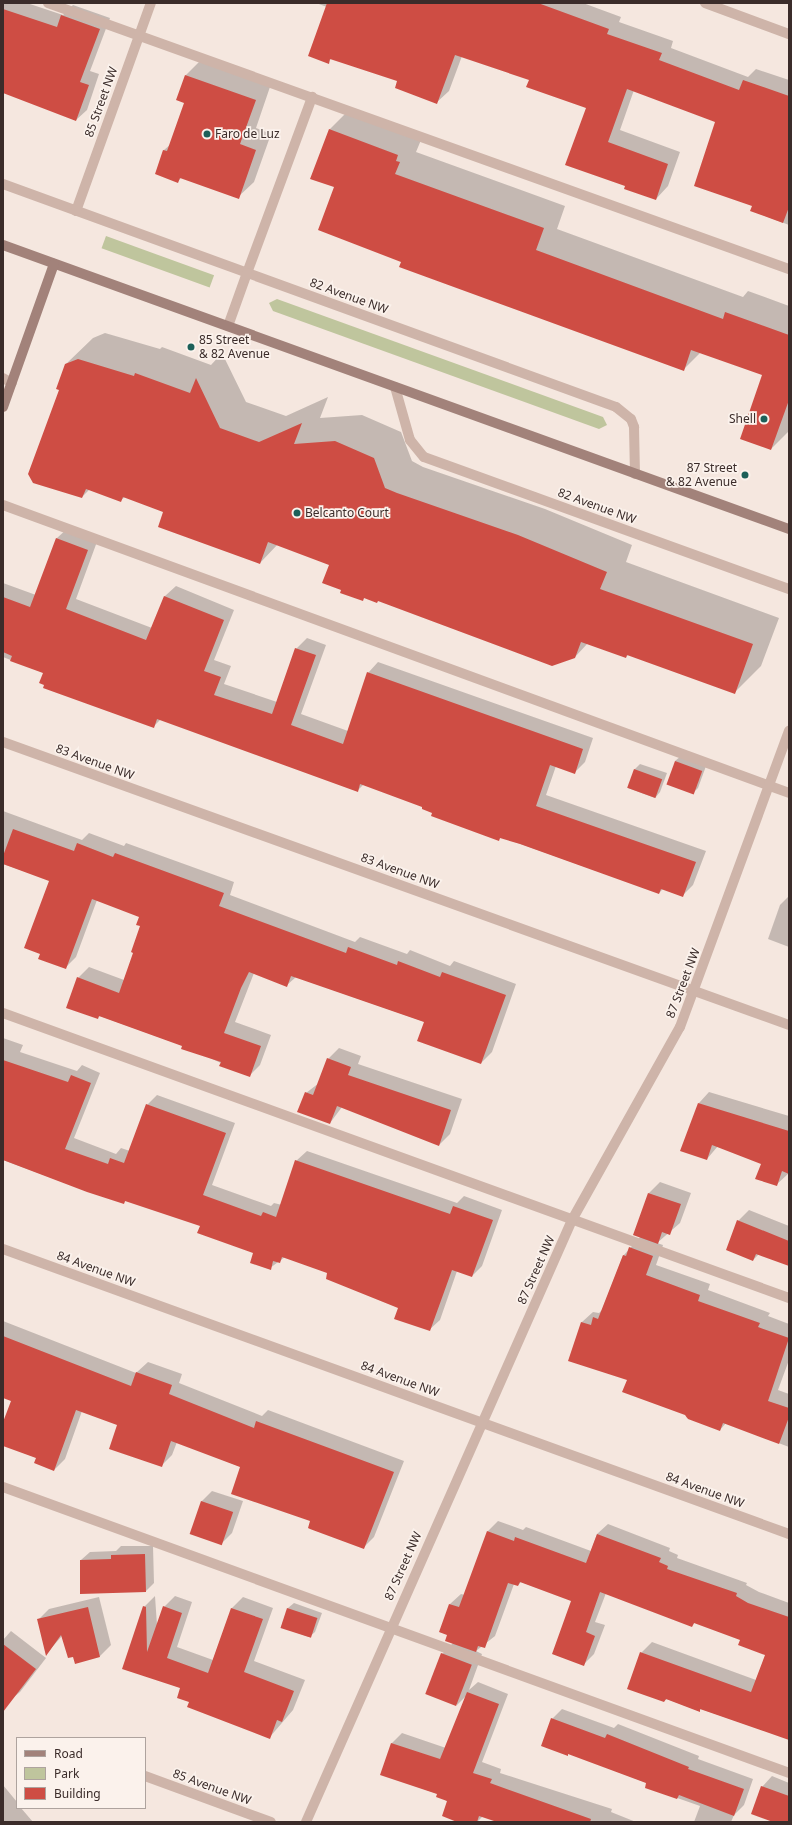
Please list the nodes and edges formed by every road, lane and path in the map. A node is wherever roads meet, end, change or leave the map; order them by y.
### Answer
1 (48, 3) edge
2 (151, 3) edge
3 (705, 3) edge
4 (789, 34) edge
5 (139, 36) junction
6 (312, 97) junction
7 (3, 184) edge
8 (76, 211) junction
9 (3, 245) edge
10 (54, 264) junction
11 (789, 270) edge
12 (247, 273) junction
13 (228, 326) junction
14 (7, 380) edge
15 (395, 387) junction
16 (3, 407) edge
17 (635, 474) junction
18 (3, 505) edge
19 (789, 529) edge
20 (789, 589) edge
21 (789, 730) edge
22 (3, 742) edge
23 (769, 785) junction
24 (789, 793) edge
25 (694, 990) junction
26 (3, 1013) edge
27 (789, 1024) edge
28 (572, 1220) junction
29 (3, 1249) edge
30 (789, 1298) edge
31 (482, 1422) junction
32 (3, 1487) edge
33 (789, 1534) edge
34 (390, 1627) junction
35 (789, 1773) edge
36 (146, 1776) edge
37 (271, 1822) edge
38 (306, 1822) edge

1 - 5 street
2 - 5 street, 85 Street NW
3 - 4 street
5 - 6 street
5 - 8 street, 85 Street NW
6 - 11 street
6 - 12 street
7 - 8 street, 82 Avenue NW
8 - 12 street, 82 Avenue NW
9 - 10 main road
10 - 13 main road
10 - 14 main road
12 - 13 street
12 - 17 street, 82 Avenue NW
13 - 15 main road
14 - 16 main road
15 - 17 main road
15 - 20 street, 82 Avenue NW
17 - 19 main road
18 - 23 street
21 - 23 street, 87 Street NW
22 - 25 street, 83 Avenue NW
23 - 24 street
23 - 25 street, 87 Street NW
25 - 27 street, 83 Avenue NW
25 - 28 street, 87 Street NW
26 - 28 street
28 - 30 street
28 - 31 street, 87 Street NW
29 - 31 street, 84 Avenue NW
31 - 33 street, 84 Avenue NW
31 - 34 street, 87 Street NW
32 - 34 street
34 - 35 street
34 - 38 street, 87 Street NW
36 - 37 street, 85 Avenue NW

